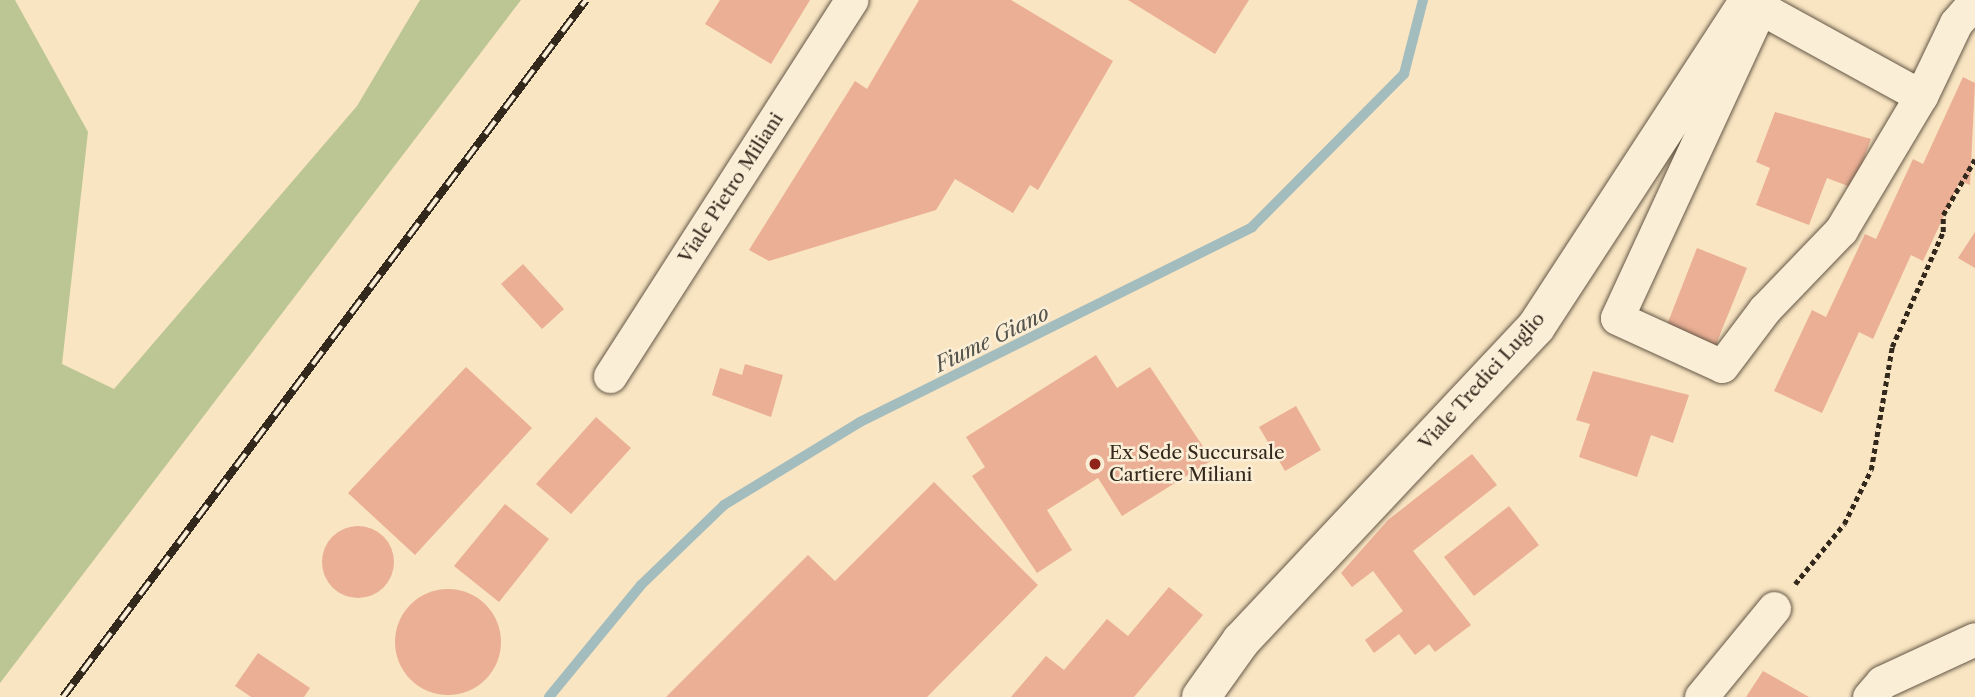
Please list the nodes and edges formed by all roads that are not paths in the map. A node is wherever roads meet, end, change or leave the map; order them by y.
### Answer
1 (851, 0) edge
2 (1975, 1) edge
3 (1752, 3) edge
4 (1921, 96) junction
5 (610, 376) dead end
6 (1774, 608) road end
7 (1975, 639) edge
8 (1201, 697) edge
9 (1700, 697) edge
10 (1868, 697) edge

1 - 5 street, Viale Pietro Miliani
2 - 4 street
3 - 4 street
3 - 4 street
3 - 8 main road, Viale Tredici Luglio
6 - 9 street
7 - 10 street

